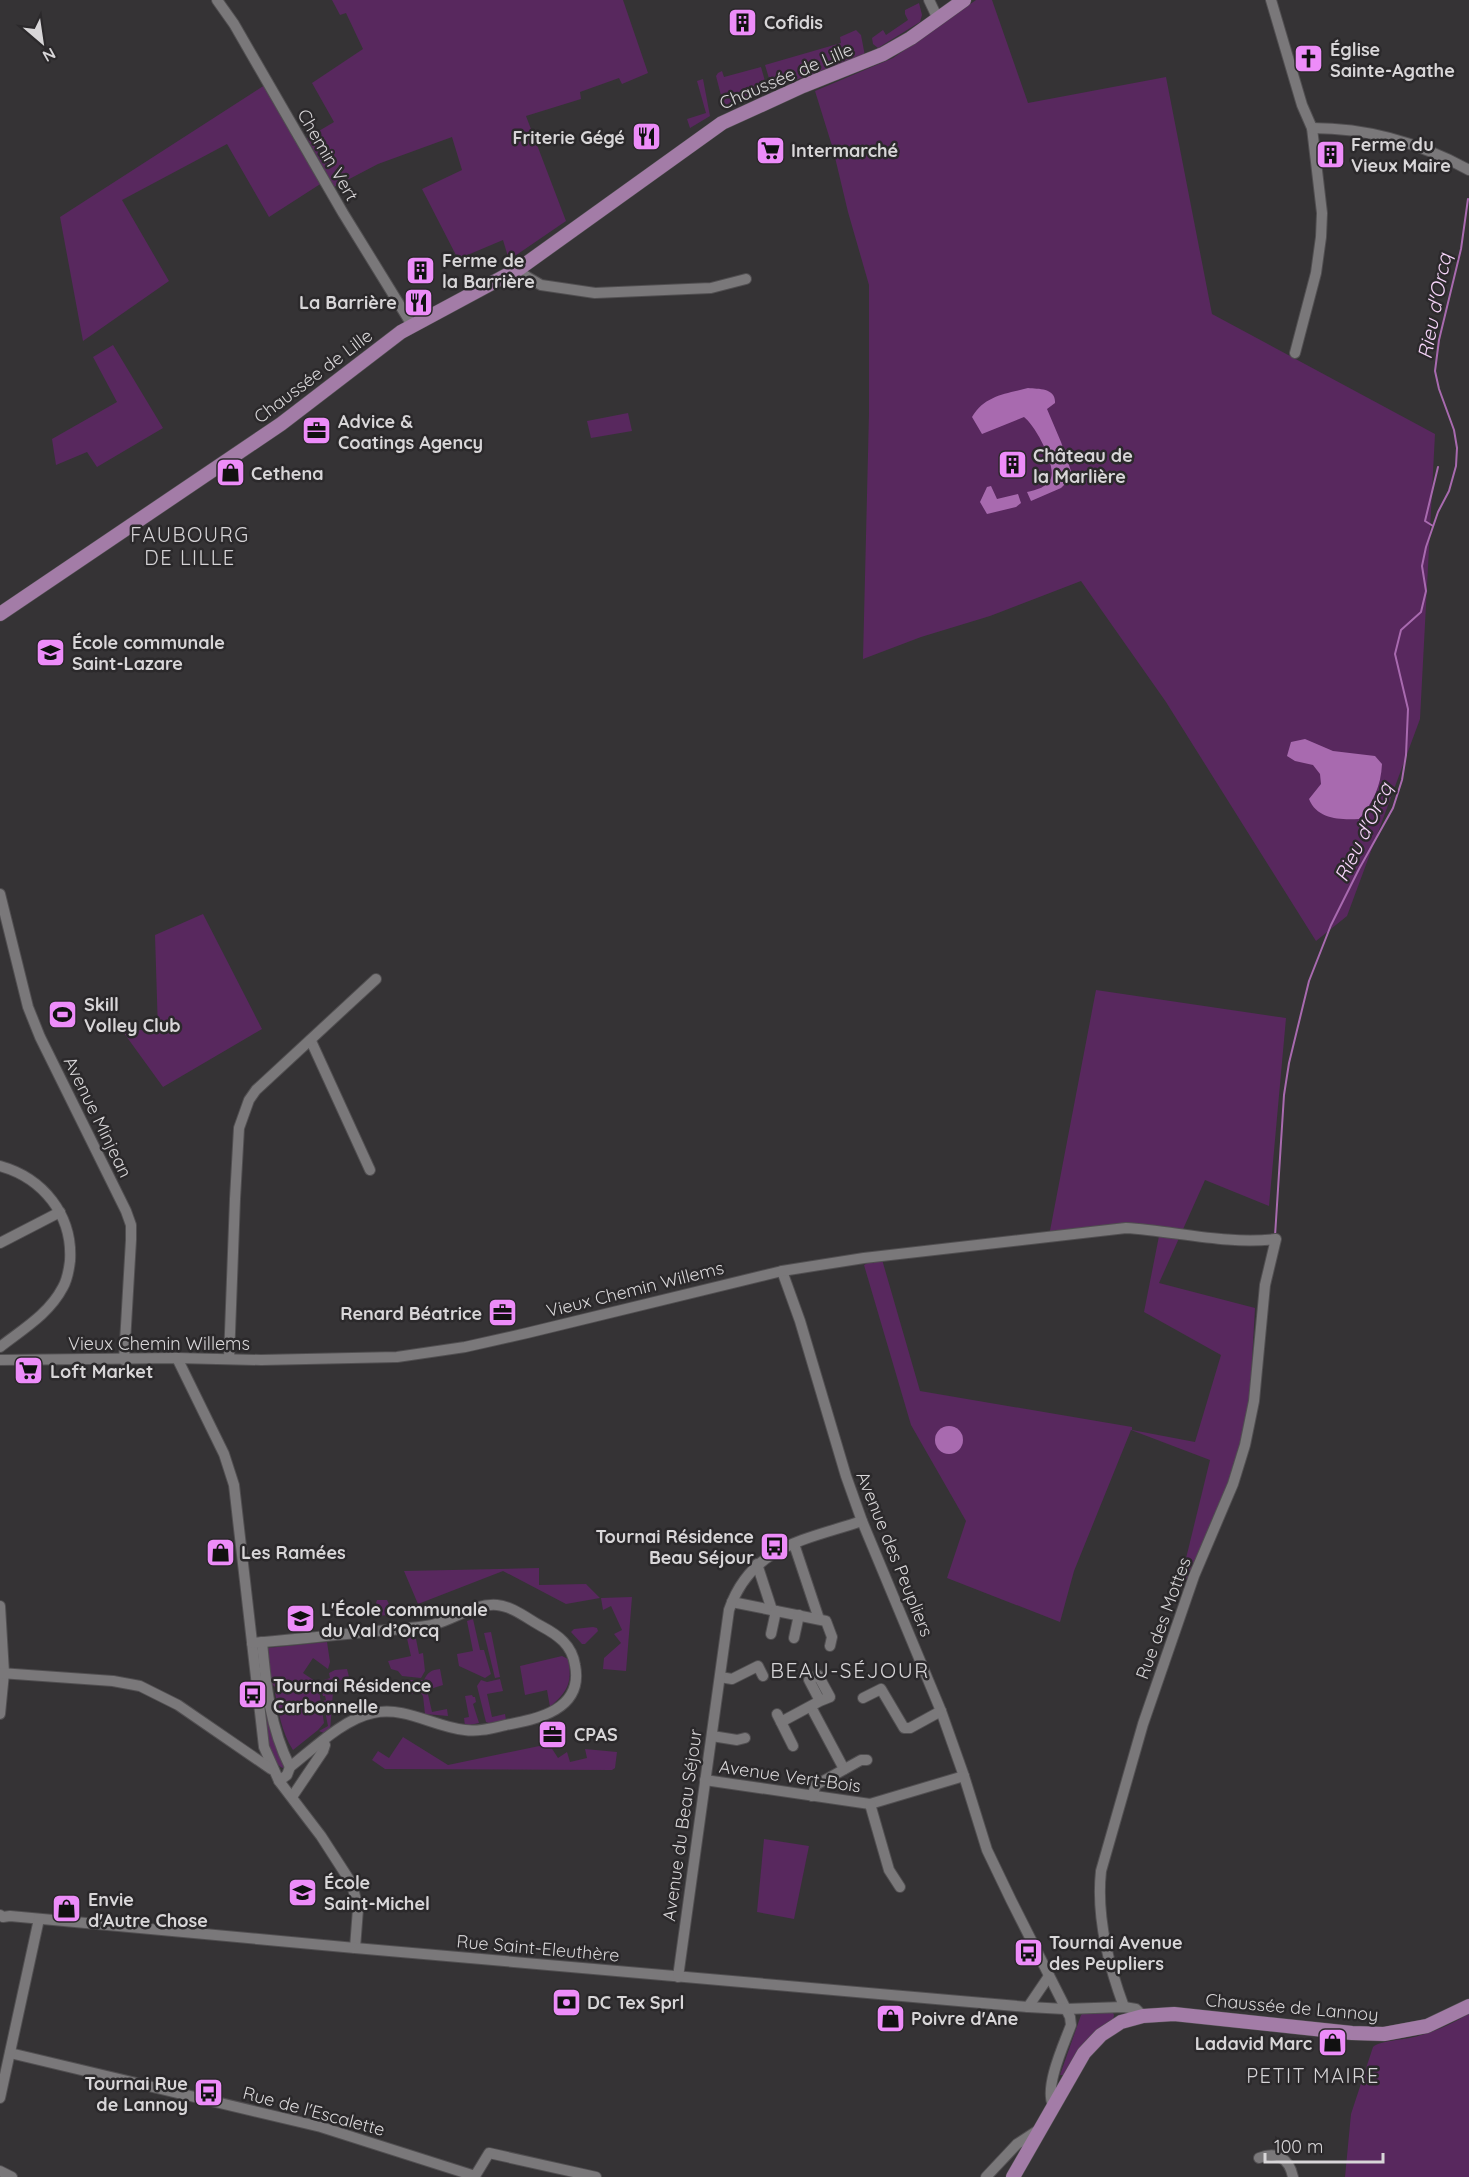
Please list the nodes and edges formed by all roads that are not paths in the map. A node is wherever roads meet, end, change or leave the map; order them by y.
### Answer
1 (217, 0) edge
2 (929, 0) edge
3 (964, 0) edge
4 (1271, 0) edge
5 (938, 19) junction
6 (1312, 128) junction
7 (1469, 170) edge
8 (520, 268) junction
9 (746, 279) dead end
10 (412, 326) junction
11 (1296, 353) dead end
12 (0, 614) edge
13 (0, 894) edge
14 (376, 979) dead end
15 (311, 1041) junction
16 (0, 1166) edge
17 (370, 1170) dead end
18 (60, 1212) junction
19 (1276, 1239) joint
20 (0, 1242) edge
21 (782, 1271) junction
22 (0, 1347) edge
23 (177, 1358) junction
24 (124, 1359) junction
25 (229, 1359) junction
26 (0, 1360) edge
27 (862, 1521) junction
28 (794, 1544) junction
29 (757, 1564) junction
30 (732, 1602) junction
31 (0, 1606) edge
32 (774, 1610) junction
33 (799, 1615) junction
34 (819, 1619) junction
35 (771, 1634) dead end
36 (794, 1638) dead end
37 (256, 1643) junction
38 (830, 1646) dead end
39 (2, 1673) edge
40 (763, 1676) dead end
41 (720, 1677) junction
42 (863, 1698) dead end
43 (941, 1711) junction
44 (0, 1714) edge
45 (712, 1736) junction
46 (746, 1738) dead end
47 (322, 1742) junction
48 (793, 1746) dead end
49 (867, 1760) dead end
50 (844, 1769) junction
51 (283, 1773) junction
52 (964, 1776) junction
53 (305, 1780) junction
54 (705, 1780) junction
55 (812, 1796) junction
56 (292, 1797) junction
57 (870, 1804) junction
58 (900, 1887) dead end
59 (3, 1915) edge
60 (39, 1919) junction
61 (355, 1948) junction
62 (1048, 1976) junction
63 (678, 1977) junction
64 (1028, 2007) junction
65 (1124, 2007) junction
66 (1469, 2007) edge
67 (1065, 2009) junction
68 (1143, 2016) junction
69 (10, 2053) junction
70 (0, 2098) edge
71 (1053, 2105) junction
72 (1040, 2128) junction
73 (1259, 2158) dead end
74 (0, 2170) edge
75 (465, 2175) edge
76 (12, 2177) edge
77 (596, 2177) edge
78 (986, 2177) edge
79 (1013, 2177) edge
80 (1293, 2177) edge

1 - 10 street, Chemin Vert
2 - 5 street
3 - 5 main road, Chaussée de Lille
4 - 6 street
5 - 8 main road, Chaussée de Lille
6 - 7 street
6 - 11 street
8 - 9 street
8 - 10 main road, Chaussée de Lille
10 - 12 main road, Chaussée de Lille
13 - 24 street, Avenue Minjean
14 - 15 street
15 - 17 street
15 - 25 street
16 - 18 street
18 - 20 street
18 - 22 street
19 - 21 street, Vieux Chemin Willems
19 - 65 street, Rue des Mottes
21 - 25 street, Vieux Chemin Willems
21 - 27 street, Avenue des Peupliers
23 - 24 street, Vieux Chemin Willems
23 - 25 street, Vieux Chemin Willems
23 - 37 street
24 - 26 street, Vieux Chemin Willems
27 - 28 street, Avenue du Beau Séjour
27 - 43 street, Avenue des Peupliers
28 - 29 street, Avenue du Beau Séjour
28 - 34 street
29 - 30 street, Avenue du Beau Séjour
29 - 32 street
30 - 32 street
30 - 41 street, Avenue du Beau Séjour
31 - 39 street
32 - 33 street
32 - 35 street
33 - 34 street
33 - 36 street
34 - 38 street
37 - 47 street
37 - 51 street
37 - 51 street
39 - 44 street
39 - 51 street
40 - 41 street
41 - 45 street, Avenue du Beau Séjour
42 - 43 street
43 - 52 street, Avenue des Peupliers
45 - 46 street
45 - 54 street, Avenue du Beau Séjour
47 - 51 street
47 - 53 street
48 - 50 street
49 - 50 street
50 - 55 street
51 - 53 street
51 - 56 street
52 - 57 street, Avenue Vert-Bois
52 - 62 street, Avenue des Peupliers
53 - 56 street
54 - 55 street, Avenue Vert-Bois
54 - 63 street, Avenue du Beau Séjour
55 - 57 street, Avenue Vert-Bois
56 - 61 street
57 - 58 street, Avenue Vert-Bois
59 - 60 street, Rue Saint-Eleuthère
60 - 61 street, Rue Saint-Eleuthère
60 - 69 street
61 - 63 street, Rue Saint-Eleuthère
62 - 64 street
62 - 67 street, Avenue des Peupliers
63 - 64 street, Rue Saint-Eleuthère
64 - 67 street, Rue Saint-Eleuthère
65 - 67 street, Rue Saint-Eleuthère
65 - 68 street
66 - 68 main road, Chaussée de Lannoy
67 - 71 street, Avenue des Peupliers
68 - 71 main road, Chaussée de Lannoy
69 - 70 street
69 - 75 street, Rue de l'Escalette
71 - 72 main road, Chaussée de Lannoy
72 - 78 street
72 - 79 main road, Chaussée de Lannoy
73 - 80 street
74 - 76 street
75 - 77 street, Rue de l'Escalette

